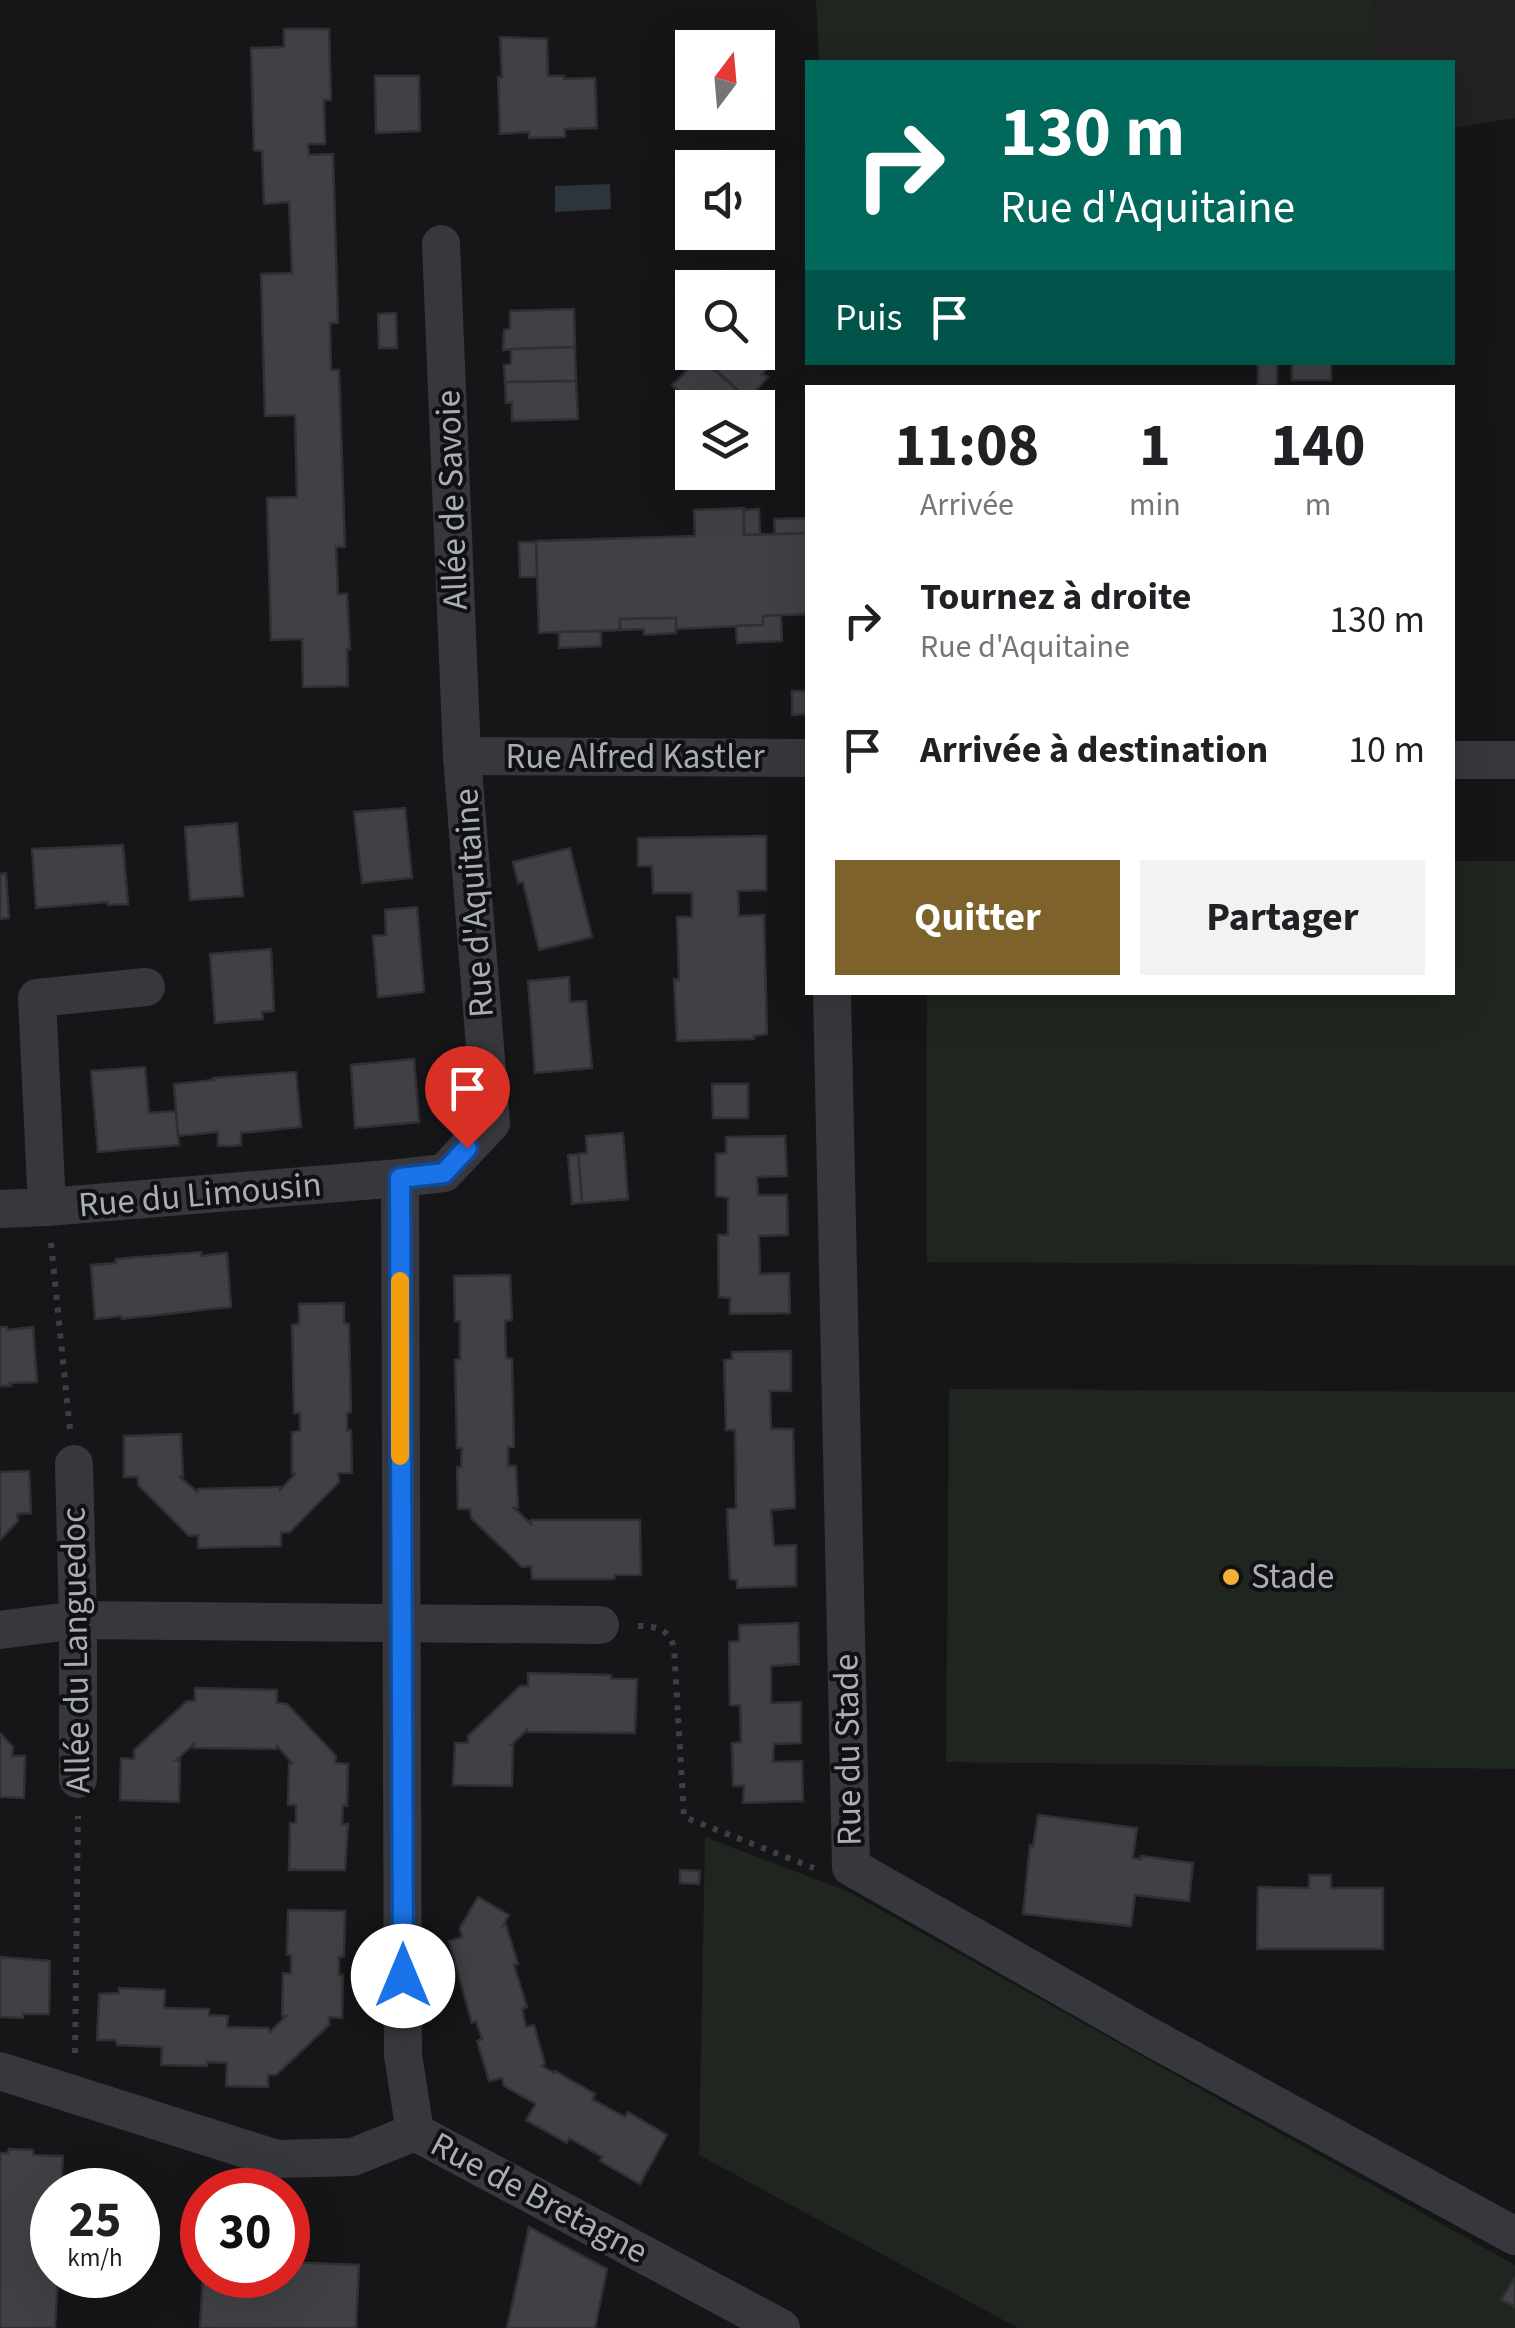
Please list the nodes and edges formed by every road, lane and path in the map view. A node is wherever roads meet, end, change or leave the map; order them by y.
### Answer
1 (441, 244) dead end
2 (462, 756) junction
3 (805, 758) edge
4 (1455, 760) edge
5 (1515, 760) edge
6 (146, 987) dead end
7 (832, 995) edge
8 (400, 1178) junction
9 (47, 1207) junction
10 (0, 1209) edge
11 (74, 1464) joint
12 (78, 1620) junction
13 (401, 1622) junction
14 (600, 1626) joint
15 (0, 1630) edge
16 (78, 1780) joint
17 (850, 1867) junction
18 (0, 2072) edge
19 (74, 2094) junction
20 (415, 2132) junction
21 (1515, 2236) edge
22 (781, 2328) edge

1 - 2 street, Allée de Savoie
2 - 3 street, Rue Alfred Kastler
2 - 8 street, Rue d'Aquitaine
4 - 5 street
6 - 9 street
7 - 17 street, Rue du Stade
8 - 9 street, Rue du Limousin
8 - 13 street
9 - 10 street, Rue du Limousin
9 - 11 path, Allée du Languedoc
11 - 12 street, Allée du Languedoc
12 - 13 street
12 - 15 street
12 - 16 street, Allée du Languedoc
13 - 14 street
13 - 20 street
14 - 17 path
16 - 19 path, Allée du Languedoc
17 - 21 street, Rue du Stade
18 - 19 street, Rue de Bretagne
19 - 20 street, Rue de Bretagne
20 - 22 street, Rue de Bretagne

